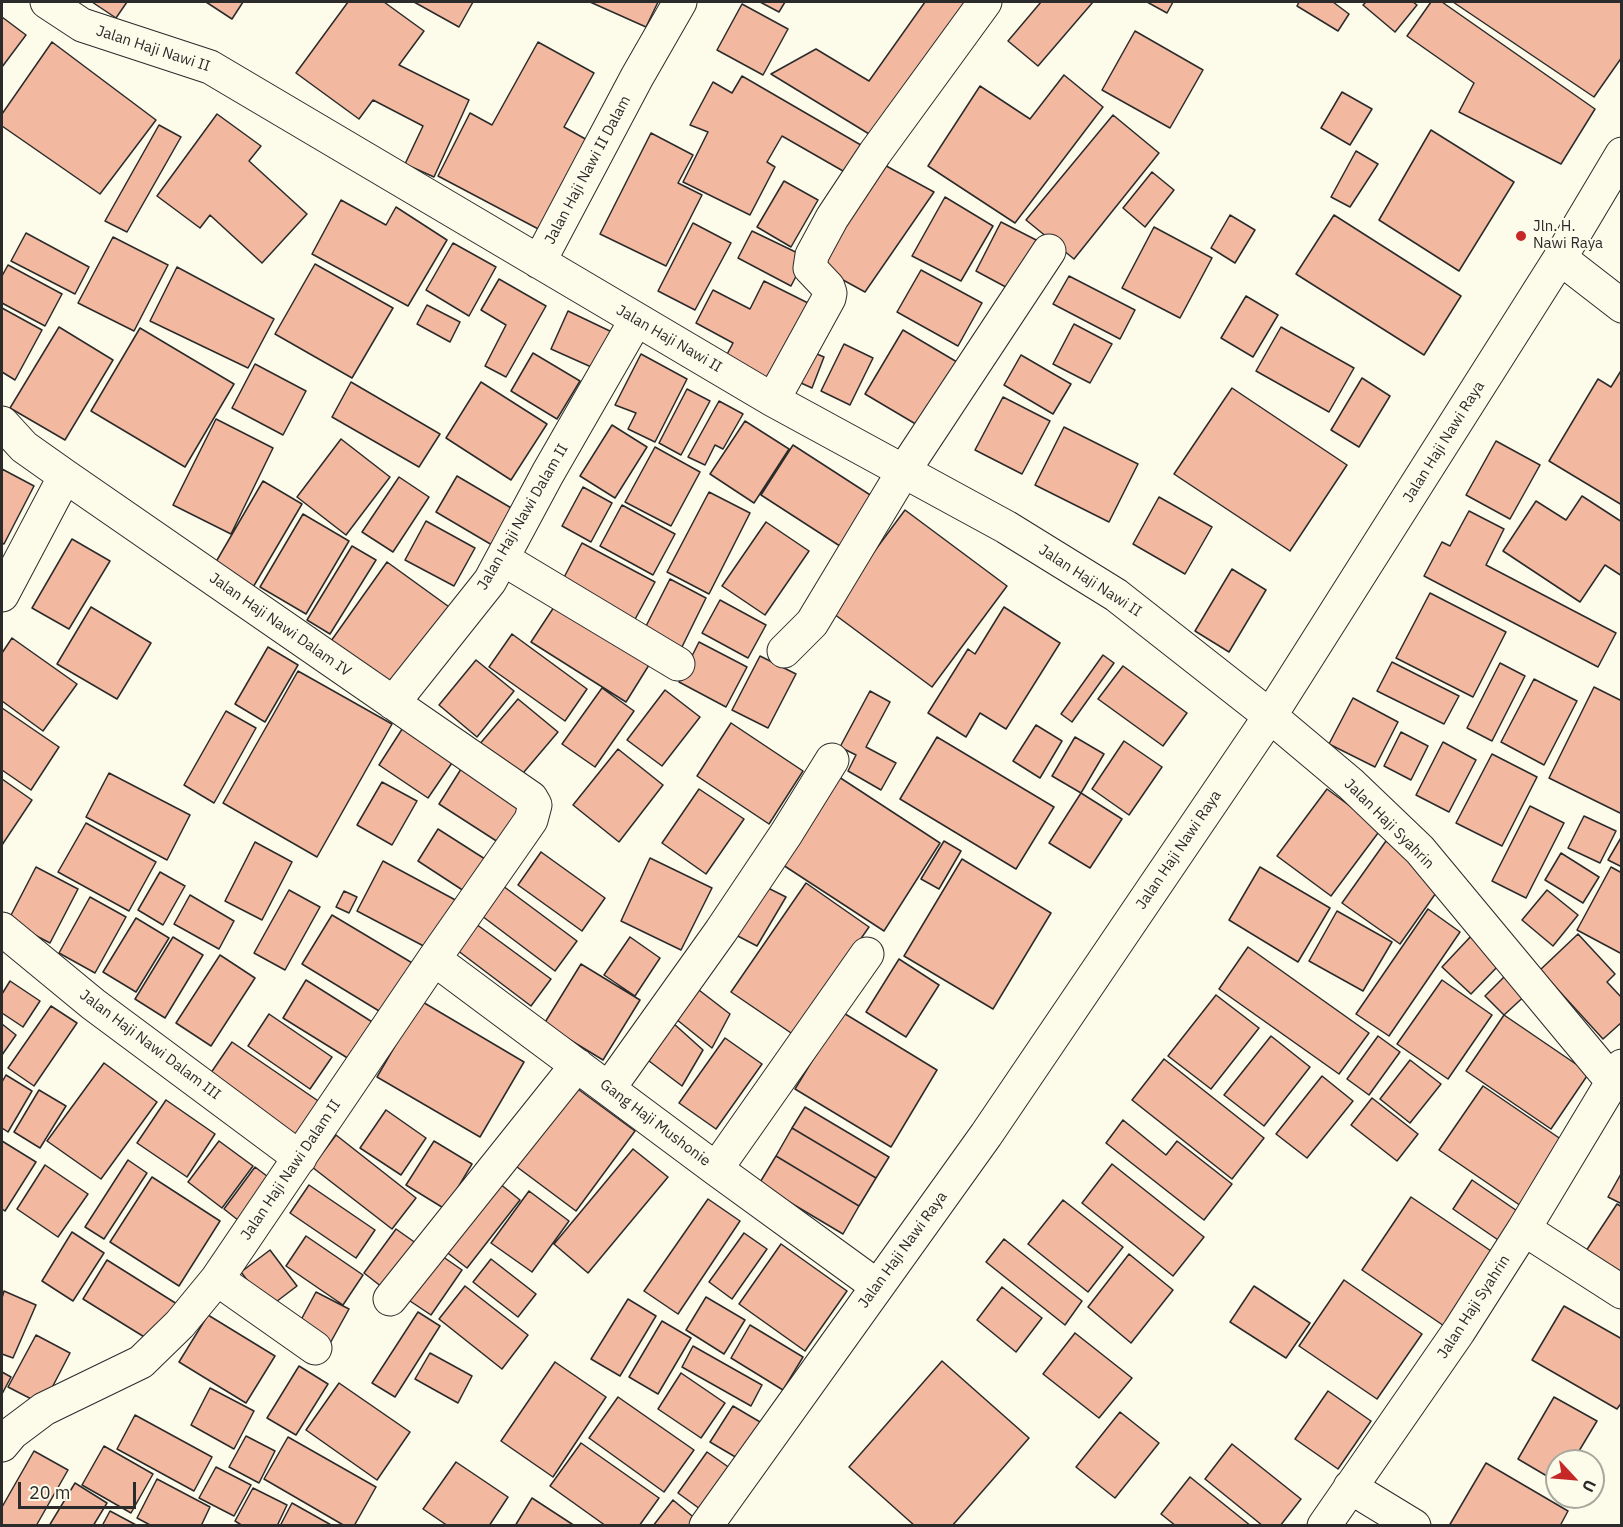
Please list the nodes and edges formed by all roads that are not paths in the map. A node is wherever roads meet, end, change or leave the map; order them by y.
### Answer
1 (47, 2) edge
2 (680, 2) edge
3 (985, 2) edge
4 (1622, 154) edge
5 (1049, 251) dead end
6 (1560, 258) junction
7 (539, 262) junction
8 (1622, 306) edge
9 (636, 320) junction
10 (773, 400) junction
11 (2, 423) edge
12 (903, 472) junction
13 (65, 476) junction
14 (503, 559) junction
15 (2, 594) edge
16 (784, 651) dead end
17 (678, 664) dead end
18 (393, 703) junction
19 (1270, 716) junction
20 (832, 760) dead end
21 (522, 833) joint
22 (2, 929) edge
23 (867, 954) dead end
24 (434, 959) junction
25 (577, 1065) junction
26 (1617, 1073) edge
27 (609, 1088) junction
28 (300, 1158) junction
29 (716, 1169) junction
30 (1524, 1229) junction
31 (217, 1279) junction
32 (877, 1286) junction
33 (1622, 1292) edge
34 (390, 1299) dead end
35 (315, 1348) dead end
36 (2, 1445) edge
37 (1350, 1487) junction
38 (706, 1526) edge
39 (1324, 1526) edge
40 (1414, 1526) edge

1 - 7 street, Jalan Haji Nawi II
2 - 7 street, Jalan Haji Nawi II Dalam
3 - 10 street
4 - 6 street, Jalan Haji Nawi Raya
5 - 12 street
6 - 8 street
6 - 19 street, Jalan Haji Nawi Raya
7 - 9 street, Jalan Haji Nawi II
9 - 10 street, Jalan Haji Nawi II
9 - 14 street, Jalan Haji Nawi Dalam II
10 - 12 street, Jalan Haji Nawi II
11 - 13 street, Jalan Haji Nawi Dalam IV
12 - 16 street
12 - 19 street, Jalan Haji Nawi II
13 - 15 street
13 - 18 street, Jalan Haji Nawi Dalam IV
14 - 17 street
14 - 18 street, Jalan Haji Nawi Dalam II
18 - 21 street, Jalan Haji Nawi Dalam IV
19 - 26 street, Jalan Haji Syahrin
19 - 32 street, Jalan Haji Nawi Raya
20 - 27 street
21 - 24 street, Jalan Haji Nawi Dalam II
22 - 28 street, Jalan Haji Nawi Dalam III
23 - 29 street
24 - 25 street, Gang Haji Mushonie
24 - 28 street, Jalan Haji Nawi Dalam II
25 - 27 street, Gang Haji Mushonie
25 - 34 street
26 - 30 street, Jalan Haji Syahrin
27 - 29 street, Gang Haji Mushonie
28 - 31 street, Jalan Haji Nawi Dalam II
29 - 32 street, Gang Haji Mushonie
30 - 33 street
30 - 37 street, Jalan Haji Syahrin
31 - 35 street
31 - 36 street, Jalan Haji Nawi Dalam II
32 - 38 street, Jalan Haji Nawi Raya
37 - 39 street, Jalan Haji Syahrin
37 - 40 street

